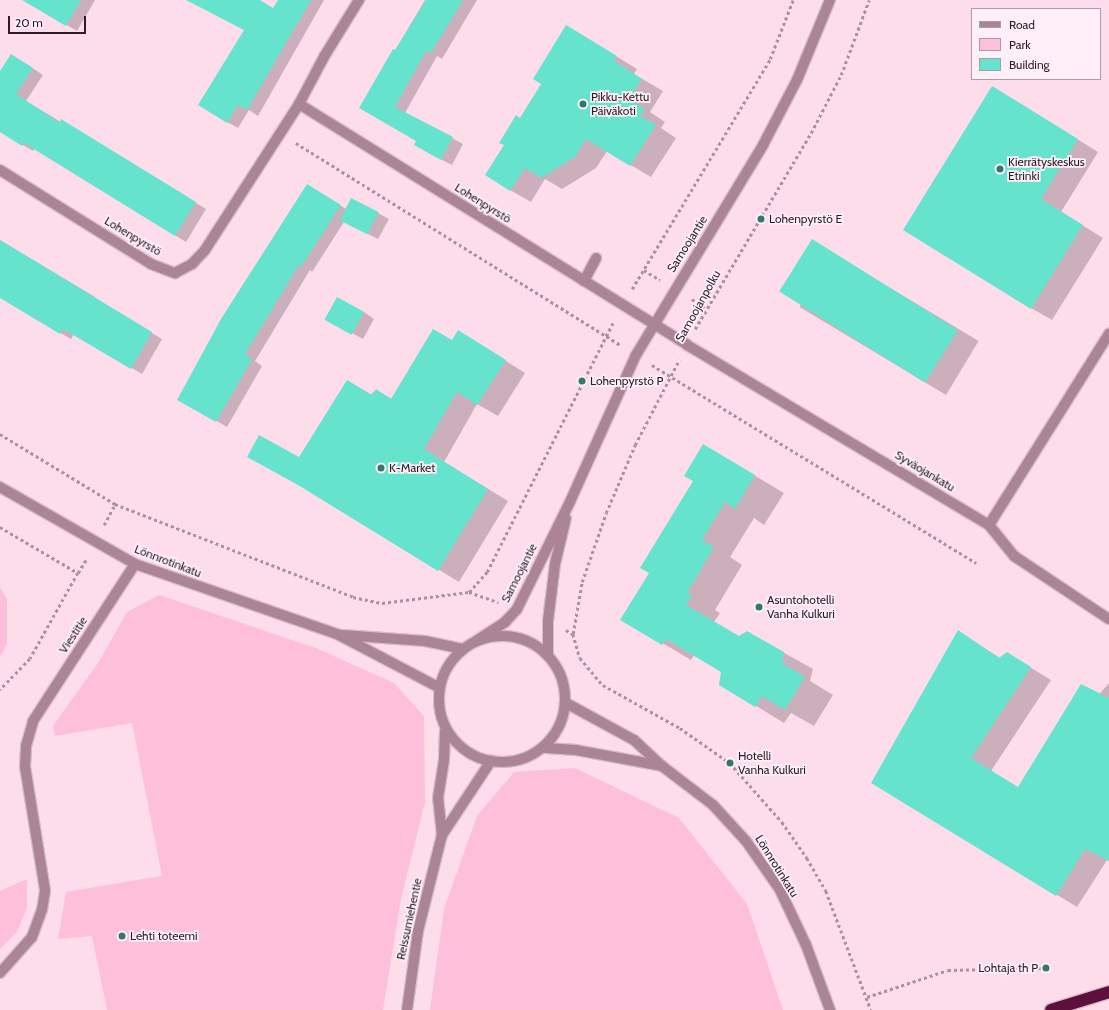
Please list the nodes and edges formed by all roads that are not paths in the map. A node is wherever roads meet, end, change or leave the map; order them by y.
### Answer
1 (359, 0) edge
2 (830, 0) edge
3 (299, 104) junction
4 (0, 170) edge
5 (596, 258) dead end
6 (584, 281) junction
7 (654, 324) junction
8 (1109, 334) edge
9 (0, 487) edge
10 (569, 504) junction
11 (989, 525) junction
12 (135, 564) junction
13 (1109, 619) edge
14 (337, 634) junction
15 (476, 641) junction
16 (462, 649) junction
17 (548, 655) junction
18 (440, 688) junction
19 (566, 703) junction
20 (445, 731) junction
21 (546, 748) junction
22 (491, 761) junction
23 (662, 766) junction
24 (442, 835) junction
25 (0, 973) edge
26 (1109, 992) edge
27 (406, 1010) edge
28 (830, 1010) edge
29 (1051, 1010) edge

1 - 3 street, Lohenpyrstö
2 - 7 street, Samoojantie
3 - 4 street, Lohenpyrstö
3 - 6 street, Lohenpyrstö
5 - 6 street
6 - 7 street, Lohenpyrstö
7 - 10 street, Samoojantie
7 - 11 street, Syväojankatu
8 - 11 street
9 - 12 street, Lönnrotinkatu
10 - 15 street, Samoojantie
10 - 17 street, Samoojantie
11 - 13 street
12 - 14 street, Lönnrotinkatu
12 - 25 street, Viestitie
14 - 16 street, Lönnrotinkatu
14 - 18 street, Lönnrotinkatu
15 - 16 street
15 - 17 street
16 - 18 street
17 - 19 street
18 - 20 street
19 - 21 street
19 - 23 street, Lönnrotinkatu
20 - 22 street
20 - 24 street, Reissumiehentie
21 - 22 street
21 - 23 street, Lönnrotinkatu
22 - 24 street, Reissumiehentie
23 - 28 street, Lönnrotinkatu
24 - 27 street, Reissumiehentie
26 - 29 highway

